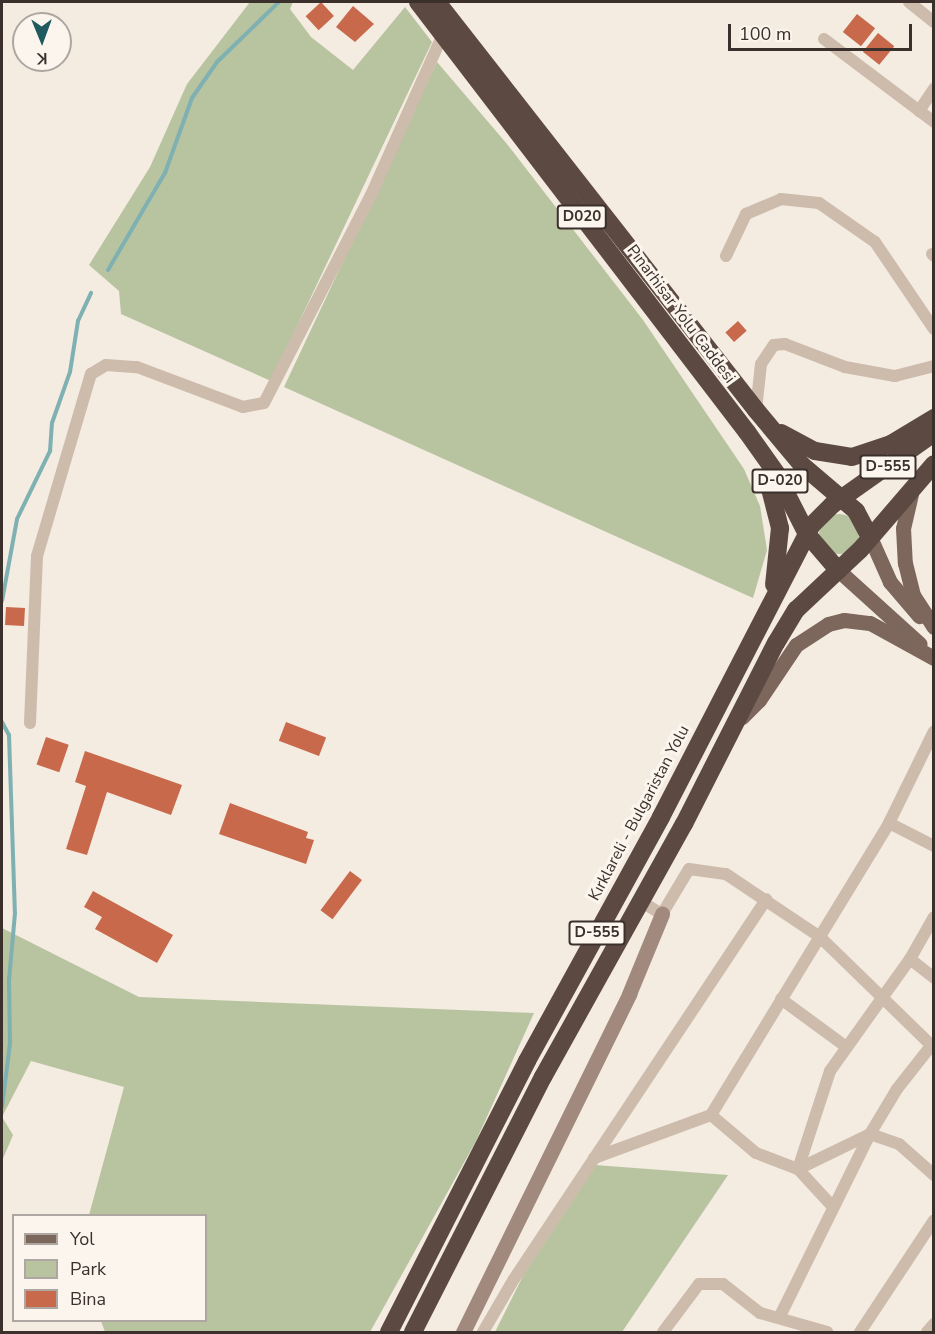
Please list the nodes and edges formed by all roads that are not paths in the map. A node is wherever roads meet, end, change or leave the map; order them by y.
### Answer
1 (418, 2) edge
2 (437, 2) edge
3 (909, 2) edge
4 (933, 22) edge
5 (442, 34) junction
6 (824, 39) dead end
7 (933, 89) edge
8 (919, 111) junction
9 (933, 122) edge
10 (726, 256) dead end
11 (933, 329) edge
12 (933, 366) edge
13 (756, 410) junction
14 (933, 418) edge
15 (747, 432) junction
16 (933, 433) edge
17 (927, 470) edge
18 (840, 498) junction
19 (807, 534) junction
20 (870, 537) junction
21 (838, 570) junction
22 (771, 605) junction
23 (933, 629) edge
24 (933, 658) edge
25 (30, 723) dead end
26 (734, 726) junction
27 (933, 731) edge
28 (889, 823) junction
29 (933, 846) edge
30 (766, 899) junction
31 (640, 901) junction
32 (662, 914) junction
33 (933, 917) edge
34 (820, 937) junction
35 (910, 959) junction
36 (933, 978) edge
37 (884, 996) junction
38 (781, 999) junction
39 (845, 1046) junction
40 (932, 1047) edge
41 (711, 1115) junction
42 (870, 1134) junction
43 (593, 1159) junction
44 (798, 1168) junction
45 (933, 1175) edge
46 (833, 1207) junction
47 (933, 1220) edge
48 (780, 1316) junction
49 (802, 1328) edge
50 (389, 1332) edge
51 (413, 1332) edge
52 (464, 1332) edge
53 (483, 1332) edge
54 (663, 1332) edge
55 (827, 1332) edge
56 (860, 1332) edge

1 - 5 highway, Pınarhisar Yolu Caddesi / D020
2 - 13 highway, Pınarhisar Yolu Caddesi / D020
3 - 4 street
5 - 15 highway, Pınarhisar Yolu Caddesi / D020
5 - 25 street
6 - 8 street
7 - 8 street
8 - 9 street
10 - 11 street
12 - 13 street
13 - 14 highway
13 - 18 highway, Pınarhisar Yolu Caddesi
15 - 19 highway, Pınarhisar Yolu Caddesi / D-020
15 - 22 highway
16 - 18 highway, D-555
17 - 20 highway, D-555
17 - 23 main road
18 - 19 highway, D-555
18 - 20 highway, Pınarhisar Yolu Caddesi
19 - 21 highway, Pınarhisar Yolu Caddesi / D-020
19 - 22 highway, Kırklareli - Bulgaristan Yolu / D-555
20 - 21 highway, D-555
20 - 23 main road
21 - 24 main road
21 - 26 highway, D-555
22 - 50 highway, Kırklareli - Bulgaristan Yolu / D-555
24 - 26 main road
26 - 31 highway, D-555
27 - 28 street
28 - 29 street
28 - 34 street
30 - 32 street
30 - 34 street
30 - 43 street
31 - 32 street
31 - 51 highway, D-555
32 - 52 street
33 - 35 street
34 - 37 street
34 - 38 street
35 - 36 street
35 - 37 street
37 - 39 street
37 - 40 street
38 - 39 street
38 - 41 street
39 - 44 street
40 - 42 street
41 - 43 street
41 - 44 street
42 - 44 street
42 - 45 street
42 - 46 street
43 - 53 street
44 - 46 street
46 - 48 street
47 - 56 street
48 - 49 street
48 - 54 street
49 - 55 street

